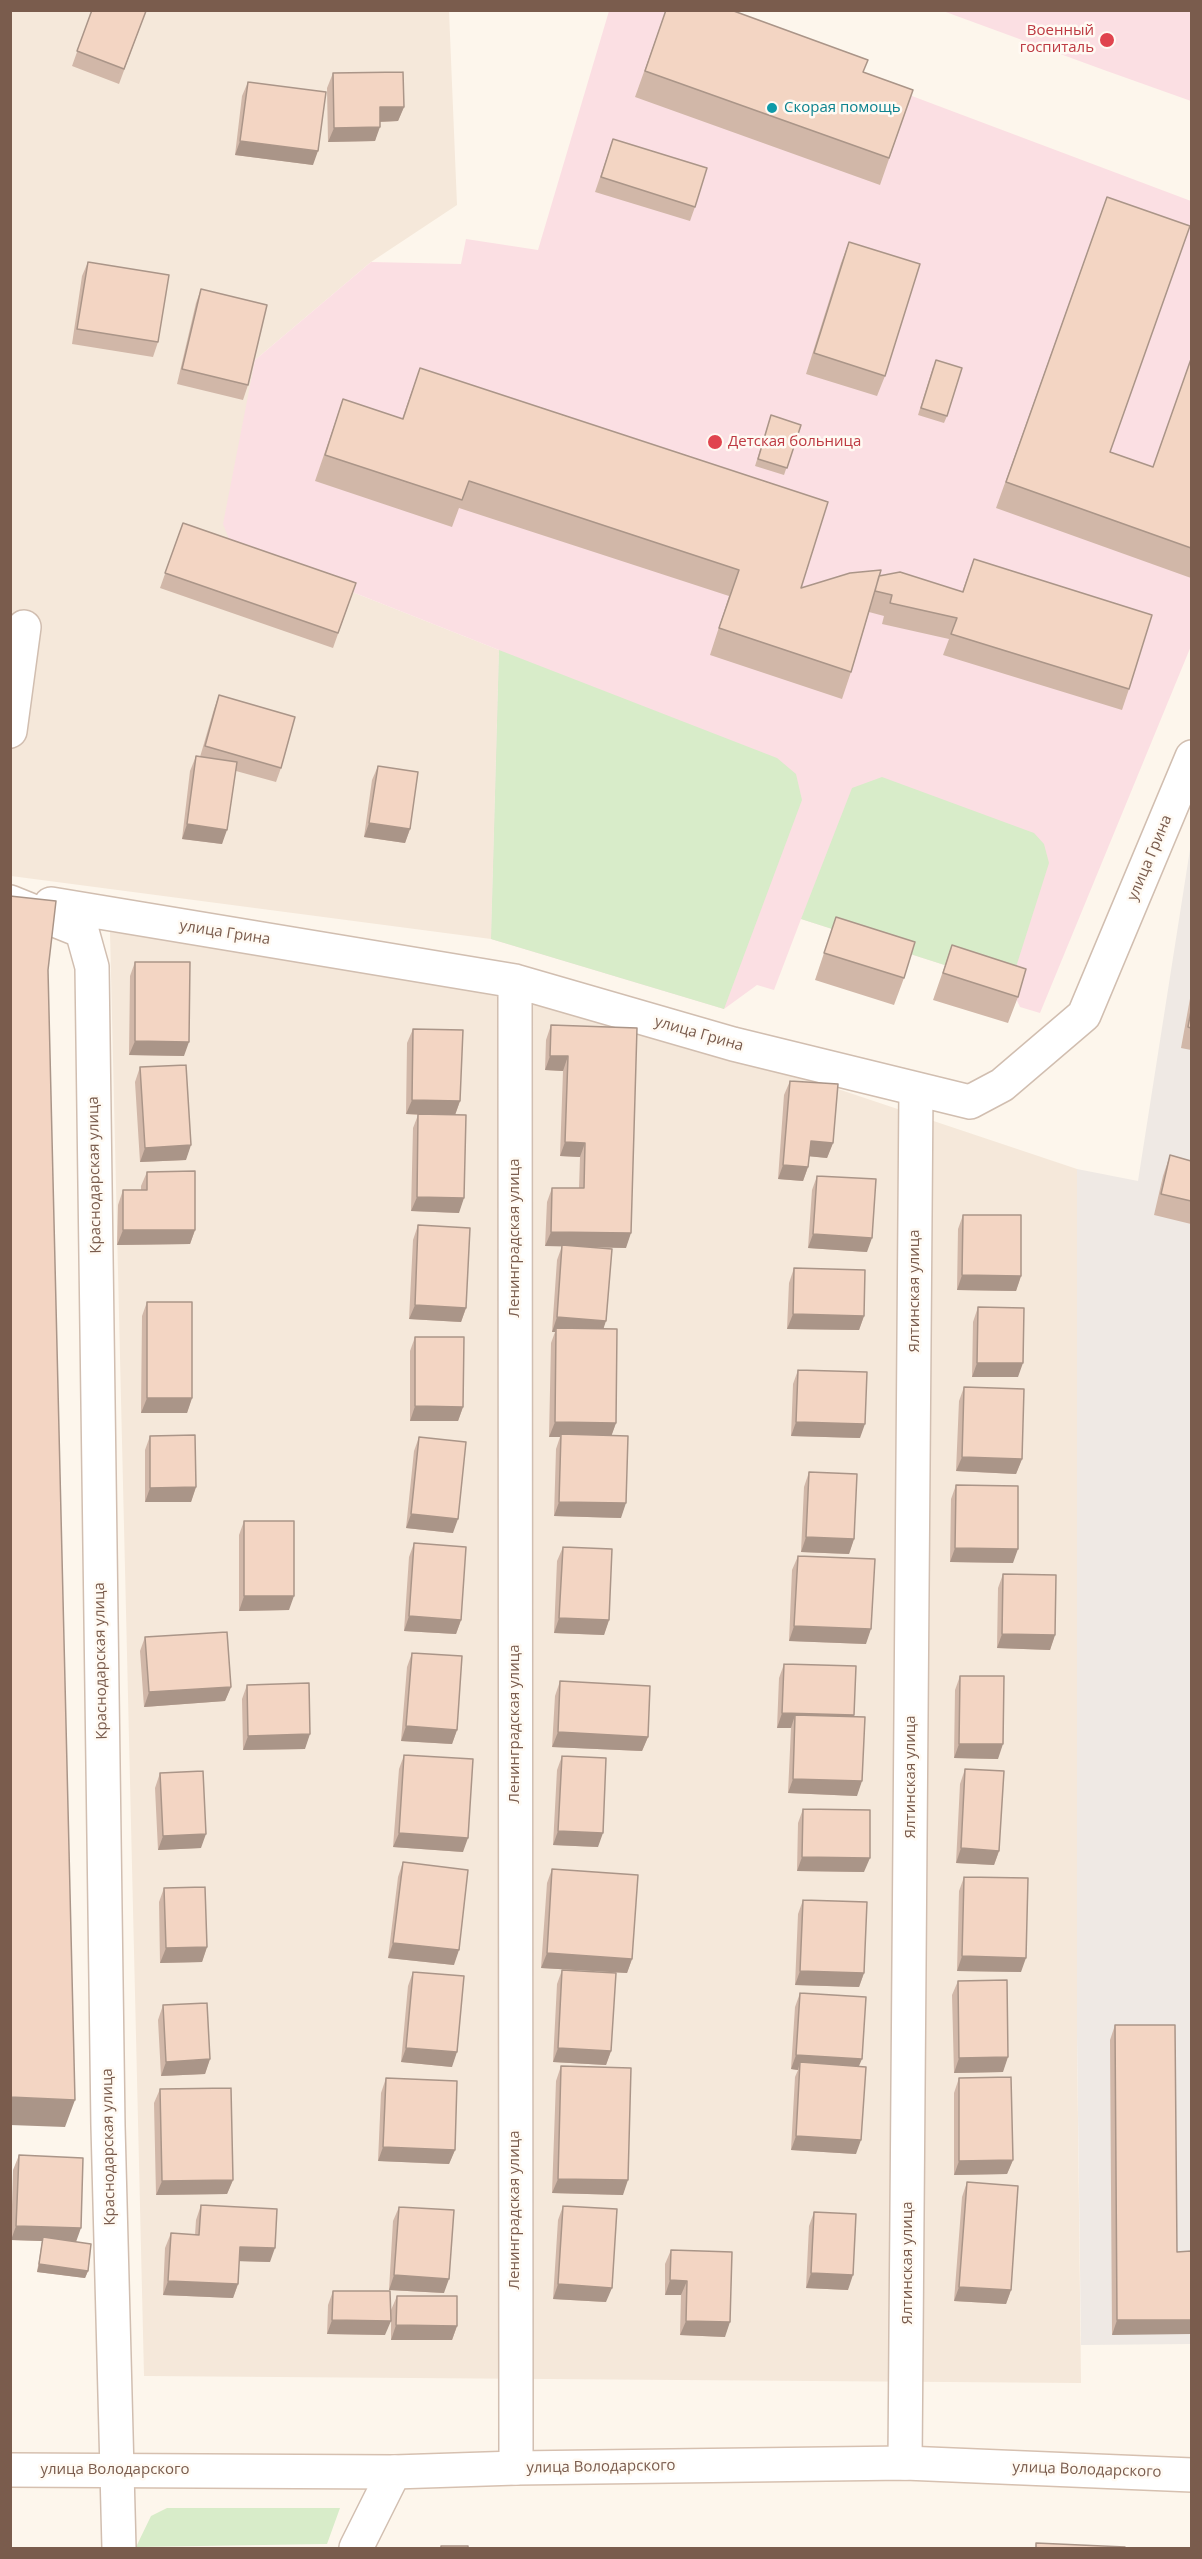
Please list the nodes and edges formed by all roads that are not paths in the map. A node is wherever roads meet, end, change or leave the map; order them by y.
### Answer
1 (24, 627) dead end
2 (10, 731) edge
3 (1191, 757) edge
4 (10, 898) edge
5 (10, 902) edge
6 (515, 981) junction
7 (916, 1090) junction
8 (905, 2463) junction
9 (516, 2468) junction
10 (10, 2470) edge
11 (117, 2470) junction
12 (394, 2472) junction
13 (1191, 2475) edge
14 (119, 2548) edge
15 (356, 2548) edge

1 - 2 street
3 - 7 street, улица Грина
4 - 6 street, улица Грина
5 - 11 street, Краснодарская улица
6 - 7 street, улица Грина
6 - 9 street, Ленинградская улица
7 - 8 street, Ялтинская улица
8 - 9 street, улица Володарского
8 - 13 street, улица Володарского
9 - 12 street, улица Володарского
10 - 11 street, улица Володарского
11 - 12 street, улица Володарского
11 - 14 street
12 - 15 street

